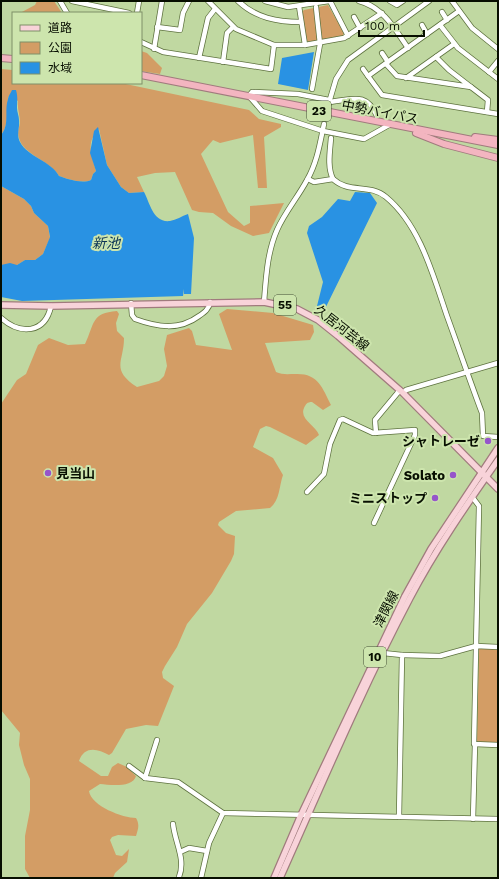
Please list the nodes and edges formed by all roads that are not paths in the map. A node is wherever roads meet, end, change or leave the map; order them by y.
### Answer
1 (60, 1) edge
2 (72, 1) edge
3 (139, 1) edge
4 (162, 1) edge
5 (189, 1) edge
6 (208, 1) edge
7 (238, 1) edge
8 (265, 1) edge
9 (330, 1) edge
10 (361, 1) edge
11 (390, 1) edge
12 (403, 1) edge
13 (430, 1) edge
14 (452, 1) edge
15 (299, 6) junction
16 (316, 7) dead end
17 (215, 9) junction
18 (459, 11) junction
19 (66, 12) edge
20 (124, 12) edge
21 (137, 12) edge
22 (441, 12) dead end
23 (382, 13) junction
24 (354, 17) dead end
25 (447, 20) junction
26 (301, 22) junction
27 (421, 25) dead end
28 (440, 25) junction
29 (157, 27) junction
30 (232, 27) junction
31 (393, 27) junction
32 (360, 28) junction
33 (427, 34) junction
34 (348, 36) junction
35 (320, 42) junction
36 (142, 43) edge
37 (454, 44) junction
38 (274, 45) junction
39 (305, 45) junction
40 (408, 48) junction
41 (154, 49) junction
42 (498, 49) edge
43 (382, 53) dead end
44 (436, 57) junction
45 (1, 58) edge
46 (199, 58) junction
47 (12, 59) edge
48 (498, 61) edge
49 (223, 62) junction
50 (387, 63) junction
51 (363, 69) dead end
52 (489, 72) junction
53 (142, 75) edge
54 (368, 76) junction
55 (406, 78) junction
56 (498, 79) edge
57 (471, 87) junction
58 (312, 89) dead end
59 (249, 96) junction
60 (328, 102) junction
61 (487, 112) junction
62 (498, 114) edge
63 (377, 116) dead end
64 (324, 124) tunnel mouth
65 (389, 125) junction
66 (406, 128) junction
67 (323, 130) junction
68 (331, 138) dead end
69 (498, 140) edge
70 (320, 144) junction
71 (330, 146) junction
72 (498, 146) edge
73 (498, 158) edge
74 (308, 179) junction
75 (333, 179) junction
76 (210, 302) junction
77 (264, 302) junction
78 (131, 303) junction
79 (1, 305) edge
80 (51, 306) junction
81 (1, 318) edge
82 (498, 363) edge
83 (467, 372) junction
84 (401, 391) junction
85 (376, 433) junction
86 (498, 437) edge
87 (498, 448) edge
88 (498, 460) edge
89 (484, 475) junction
90 (498, 489) edge
91 (307, 492) dead end
92 (472, 498) junction
93 (374, 523) dead end
94 (476, 646) junction
95 (498, 647) edge
96 (383, 653) junction
97 (402, 655) junction
98 (157, 740) dead end
99 (475, 744) junction
100 (498, 745) edge
101 (130, 766) dead end
102 (145, 778) junction
103 (223, 813) junction
104 (301, 816) junction
105 (308, 816) junction
106 (399, 817) junction
107 (473, 819) junction
108 (498, 819) edge
109 (174, 824) dead end
110 (208, 851) junction
111 (180, 852) junction
112 (179, 877) edge
113 (201, 878) edge
114 (274, 878) edge
115 (280, 878) edge

1 - 19 street
2 - 20 street
3 - 21 street
4 - 29 street
5 - 29 street
6 - 17 street
7 - 26 street
8 - 15 street
9 - 15 street
9 - 34 street
10 - 23 street
11 - 12 street
13 - 31 street
14 - 18 street
15 - 26 street
16 - 35 street
17 - 30 street
17 - 46 street
18 - 25 street
18 - 42 street
22 - 25 street
23 - 31 street
23 - 32 street
24 - 32 street
25 - 28 street
26 - 39 street
27 - 33 street
28 - 33 street
28 - 37 street
29 - 41 street
30 - 38 street
30 - 49 street
31 - 40 street
31 - 60 street
32 - 34 street
33 - 40 street
34 - 35 street
35 - 39 street
35 - 58 street
36 - 41 street
37 - 44 street
37 - 52 street
38 - 39 street
38 - 49 street
40 - 50 street
41 - 46 street
43 - 50 street
44 - 55 street
44 - 57 street
45 - 47 highway
46 - 49 street
48 - 52 street
50 - 54 street
50 - 55 street
51 - 54 street
52 - 56 street
53 - 59 highway, 中勢バイパス / 23
54 - 61 street
55 - 57 street
57 - 61 street
59 - 60 street
59 - 65 highway, 中勢バイパス / 23
59 - 67 street
60 - 63 street
61 - 62 street
64 - 67 street
65 - 66 highway, 中勢バイパス / 23
65 - 67 street
66 - 69 highway
66 - 72 highway, 中勢バイパス / 23
66 - 73 highway
67 - 70 street
68 - 71 street
70 - 71 street
70 - 74 street
71 - 75 street
74 - 75 street
74 - 77 street
75 - 83 street
76 - 77 main road, 久居河芸線 / 55
76 - 78 main road, 久居河芸線 / 55
76 - 78 street
77 - 84 main road, 久居河芸線 / 55
78 - 80 main road, 久居河芸線 / 55
79 - 80 main road, 久居河芸線 / 55
80 - 81 street
82 - 83 street
83 - 84 street
83 - 86 street
84 - 85 street
84 - 89 main road, 久居河芸線 / 55
85 - 91 street
85 - 93 street
87 - 89 main road, 津関線 / 10
88 - 89 main road, 津関線 / 10
89 - 90 main road, 久居河芸線 / 55
89 - 92 main road, 津関線 / 10
89 - 104 main road, 津関線 / 10
92 - 94 street
92 - 96 main road, 津関線 / 10
94 - 95 street
94 - 97 street
94 - 99 street
96 - 97 street
96 - 105 main road, 津関線 / 10
97 - 106 street
98 - 102 street
99 - 100 street
99 - 107 street
101 - 102 street
102 - 103 street
103 - 104 street
103 - 110 street
104 - 105 street
104 - 114 main road, 津関線 / 10
105 - 106 street
105 - 115 main road, 津関線 / 10
106 - 107 street
107 - 108 street
109 - 111 street
110 - 111 street
110 - 113 street
111 - 112 street

